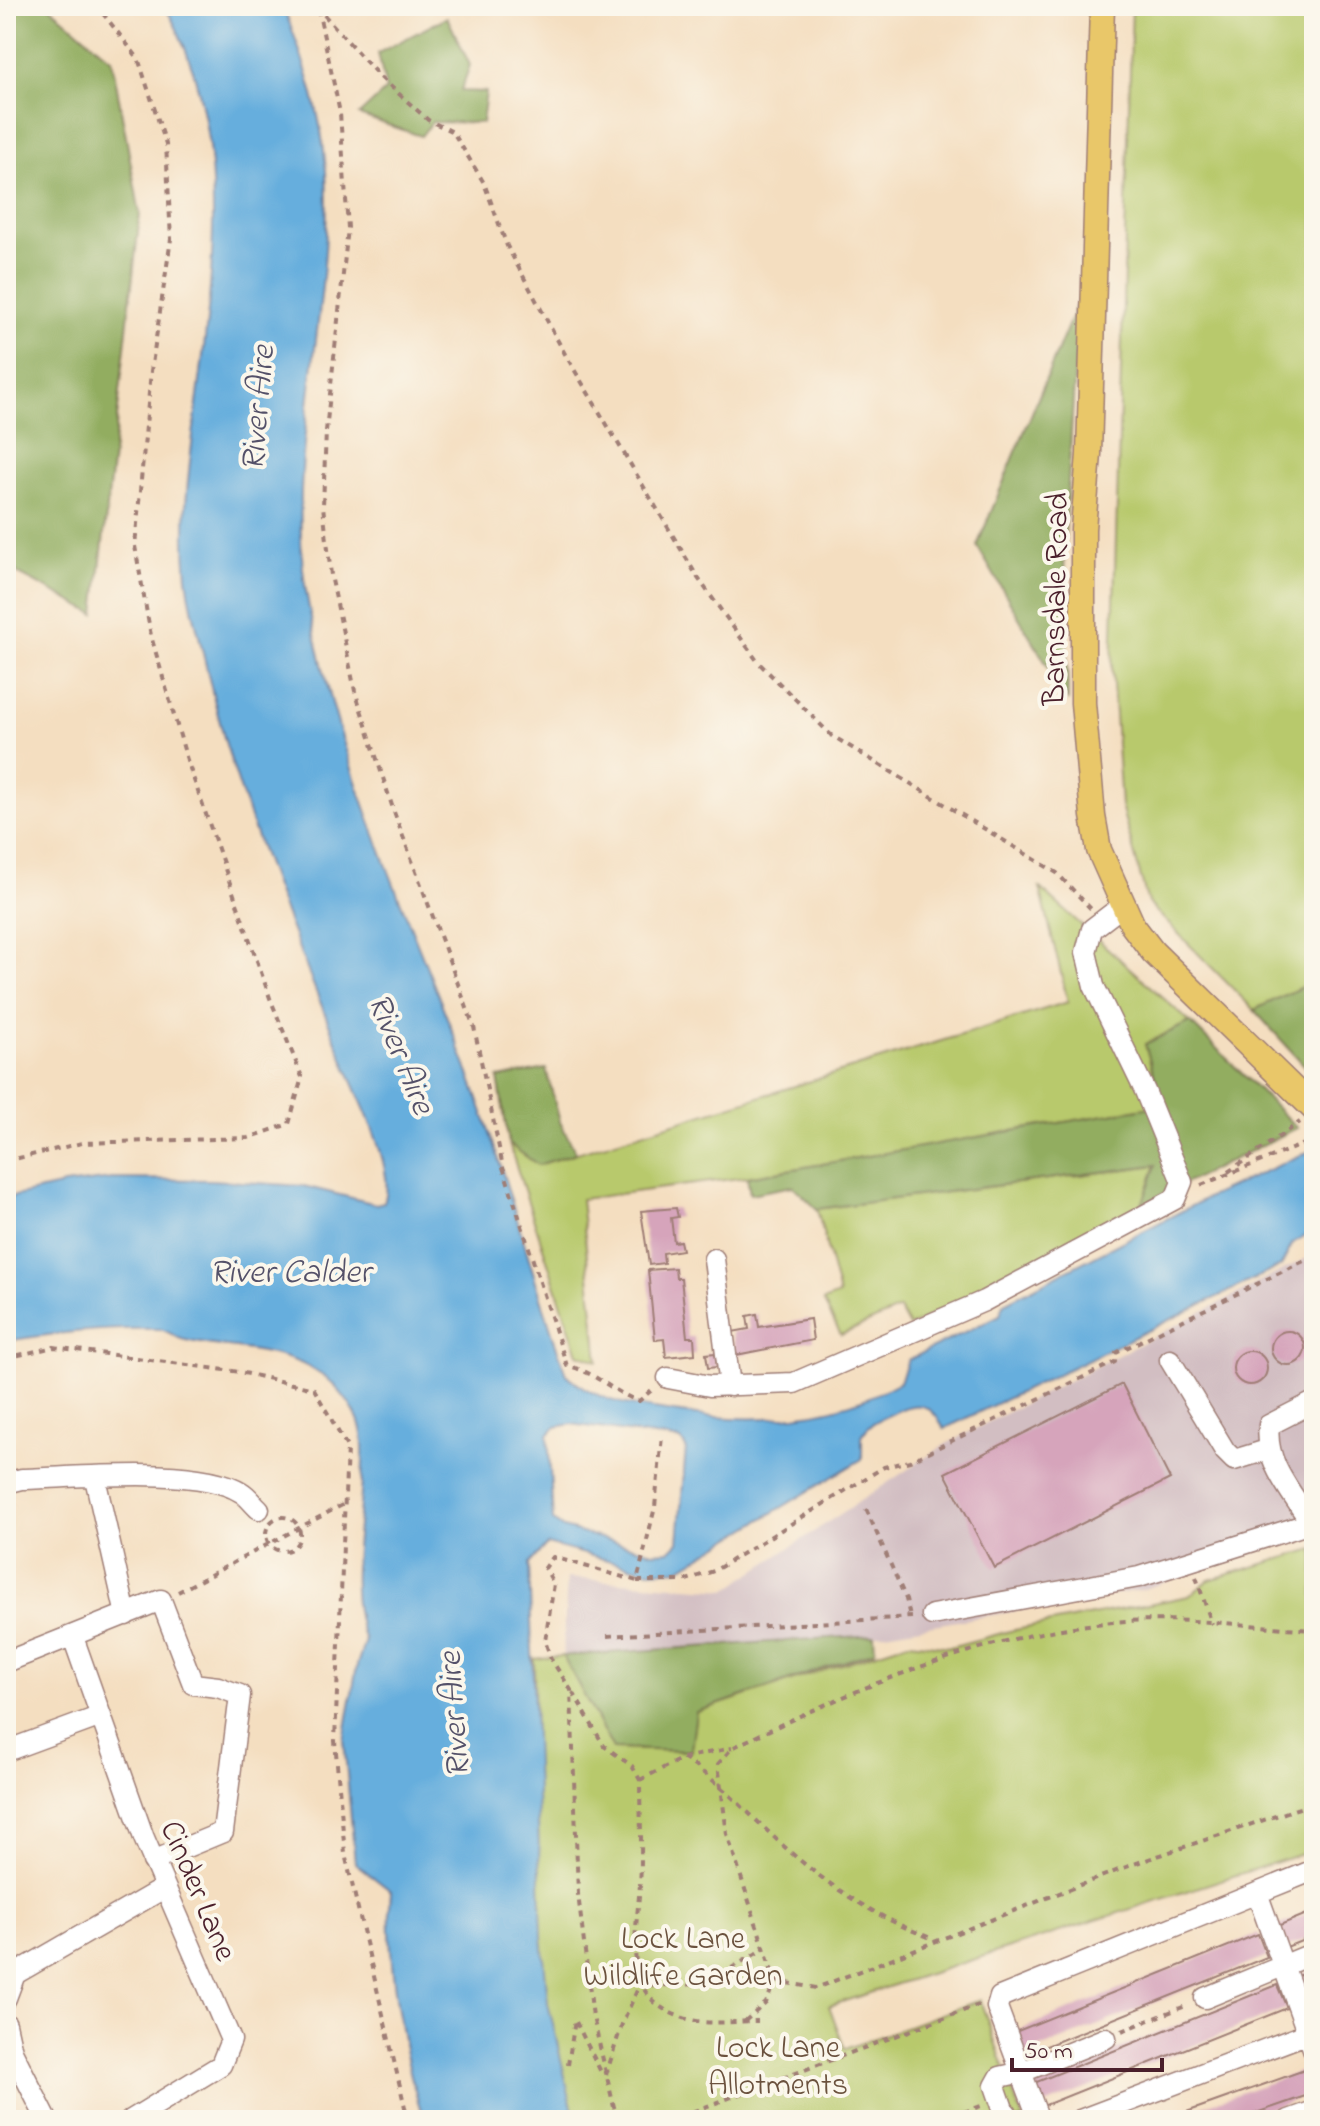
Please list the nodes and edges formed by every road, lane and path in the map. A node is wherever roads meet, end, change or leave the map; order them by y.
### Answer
1 (97, 6) edge
2 (1102, 6) edge
3 (317, 7) edge
4 (1122, 906) junction
5 (1100, 919) junction
6 (1308, 1115) edge
7 (1314, 1140) edge
8 (6, 1161) edge
9 (1220, 1178) junction
10 (1180, 1193) junction
11 (1314, 1256) edge
12 (714, 1259) dead end
13 (1170, 1360) dead end
14 (668, 1378) joint
15 (730, 1386) junction
16 (1314, 1402) edge
17 (662, 1436) dead end
18 (1267, 1450) junction
19 (95, 1478) junction
20 (6, 1483) edge
21 (346, 1503) dead end
22 (259, 1509) dead end
23 (866, 1509) dead end
24 (1312, 1523) edge
25 (299, 1527) junction
26 (268, 1543) junction
27 (1191, 1561) junction
28 (637, 1581) junction
29 (161, 1600) junction
30 (126, 1615) junction
31 (932, 1615) joint
32 (910, 1617) junction
33 (1212, 1624) junction
34 (1314, 1630) edge
35 (607, 1636) dead end
36 (73, 1637) junction
37 (6, 1662) edge
38 (571, 1690) junction
39 (101, 1716) junction
40 (732, 1748) junction
41 (6, 1751) edge
42 (683, 1758) junction
43 (337, 1774) dead end
44 (640, 1780) junction
45 (719, 1782) junction
46 (1314, 1803) edge
47 (153, 1861) junction
48 (1314, 1870) edge
49 (164, 1888) junction
50 (1257, 1893) junction
51 (936, 1940) junction
52 (764, 1949) junction
53 (1314, 1953) edge
54 (1283, 1966) junction
55 (775, 1981) junction
56 (639, 1986) junction
57 (6, 1998) edge
58 (1205, 1998) joint
59 (999, 2002) junction
60 (745, 2021) junction
61 (758, 2021) dead end
62 (6, 2024) edge
63 (1106, 2038) joint
64 (1312, 2038) edge
65 (568, 2065) dead end
66 (1022, 2072) junction
67 (605, 2079) junction
68 (999, 2099) junction
69 (1314, 2111) edge
70 (47, 2120) edge
71 (131, 2120) edge
72 (408, 2120) edge
73 (617, 2120) edge
74 (670, 2120) edge
75 (941, 2120) edge
76 (1012, 2120) edge
77 (1039, 2120) edge
78 (1080, 2120) edge
79 (1289, 2120) edge

1 - 8 path
2 - 4 main road, Barnsdale Road
3 - 5 path
3 - 14 path
4 - 5 street
4 - 6 main road, Barnsdale Road
5 - 10 street
6 - 9 path
7 - 9 path
9 - 10 path
10 - 15 street
11 - 28 path
12 - 15 street
13 - 18 street
14 - 15 street
16 - 18 street
17 - 28 path
18 - 24 street
19 - 20 street
19 - 22 street
19 - 30 street
21 - 25 path
23 - 32 path
24 - 27 street
25 - 26 path
25 - 26 path
25 - 26 path
26 - 29 path
27 - 31 street
27 - 33 path
28 - 38 path
29 - 30 street
29 - 47 street
30 - 36 street
31 - 32 path
32 - 35 path
33 - 34 path
33 - 40 path
36 - 37 street
36 - 39 street, Cinder Lane
38 - 44 path
38 - 67 path
39 - 41 street
39 - 47 street, Cinder Lane
40 - 42 path
40 - 45 path
42 - 44 path
42 - 45 path
43 - 72 path
44 - 56 path
45 - 51 path
45 - 52 path
46 - 51 path
47 - 49 street, Cinder Lane
48 - 50 street
49 - 57 street
49 - 71 street, Cinder Lane
50 - 54 street
50 - 59 street
51 - 55 path
52 - 55 path
52 - 56 path
53 - 54 street
54 - 58 street
54 - 64 street
55 - 60 path
56 - 60 path
56 - 67 path
58 - 63 path
59 - 66 street
59 - 74 path
60 - 61 path
62 - 70 street
63 - 66 street
64 - 78 street
65 - 67 path
66 - 68 street
66 - 77 street
67 - 73 path
68 - 75 path
68 - 76 street
69 - 79 street

